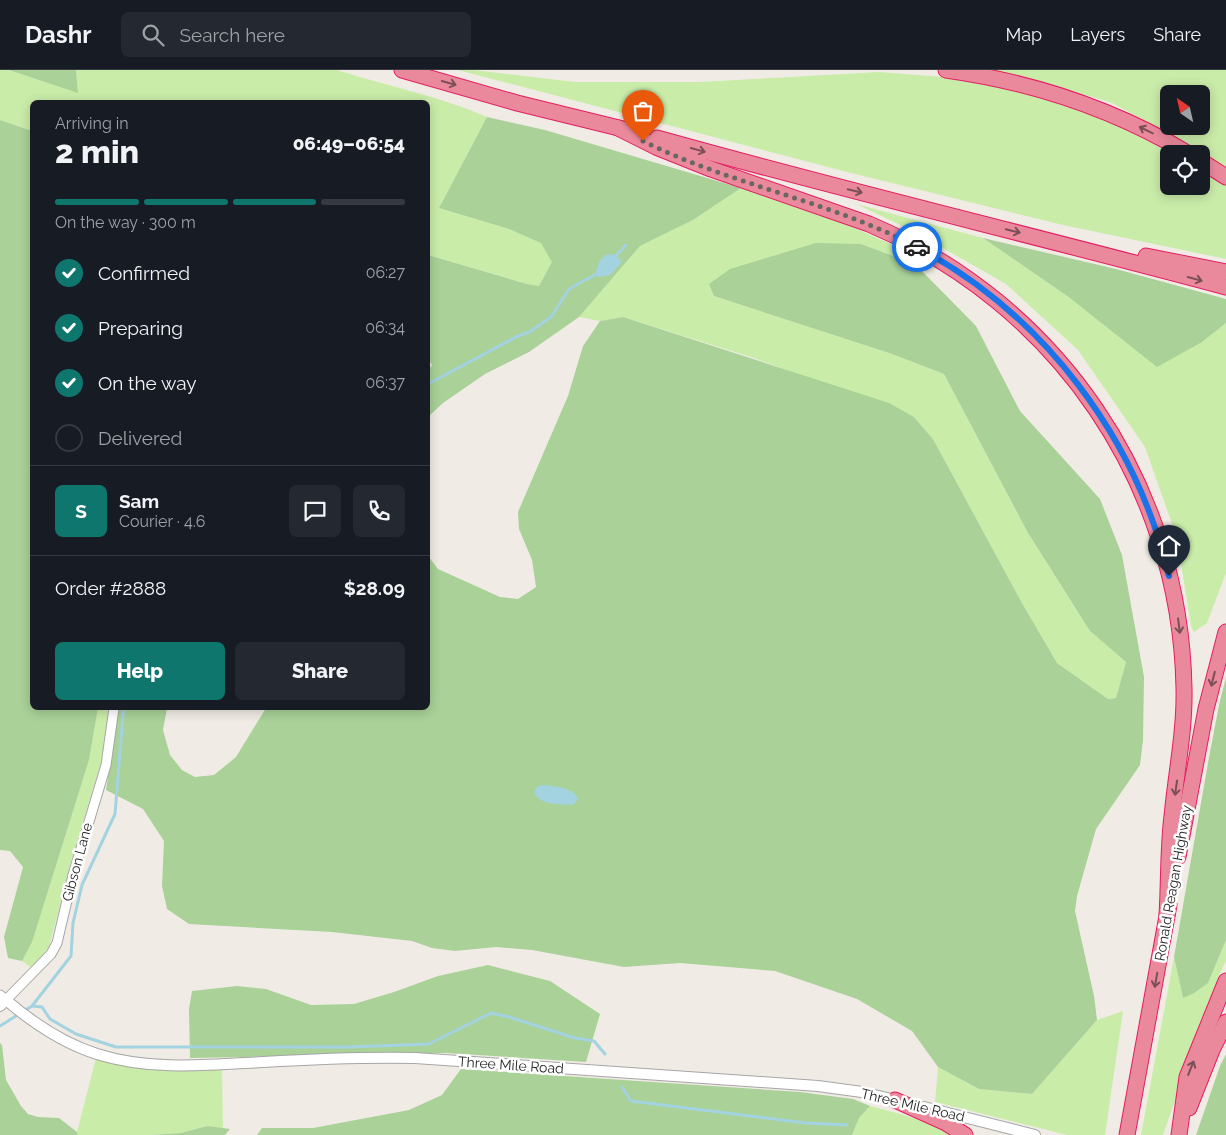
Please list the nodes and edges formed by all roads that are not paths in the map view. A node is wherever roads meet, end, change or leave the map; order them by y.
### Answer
1 (402, 70) edge
2 (946, 70) edge
3 (618, 128) junction
4 (1173, 145) edge
5 (1210, 167) edge
6 (1226, 177) edge
7 (1080, 248) junction
8 (1226, 272) edge
9 (1226, 287) edge
10 (1226, 632) edge
11 (114, 710) edge
12 (1167, 914) junction
13 (1226, 980) edge
14 (2, 1000) edge
15 (1226, 1022) edge
16 (895, 1100) junction
17 (1128, 1129) edge
18 (1179, 1134) edge
19 (965, 1135) edge
20 (1035, 1135) edge

1 -> 3 highway
4 -> 2 highway
3 -> 7 highway
3 -> 12 highway
5 - 6 highway
7 - 8 highway
7 -> 9 highway
10 -> 12 highway, Ronald Reagan Highway
11 - 14 street, Gibson Lane
12 -> 17 highway, Ronald Reagan Highway
18 -> 13 highway
14 - 16 street, Three Mile Road
15 - 18 highway
16 - 19 highway
16 - 20 street, Three Mile Road

